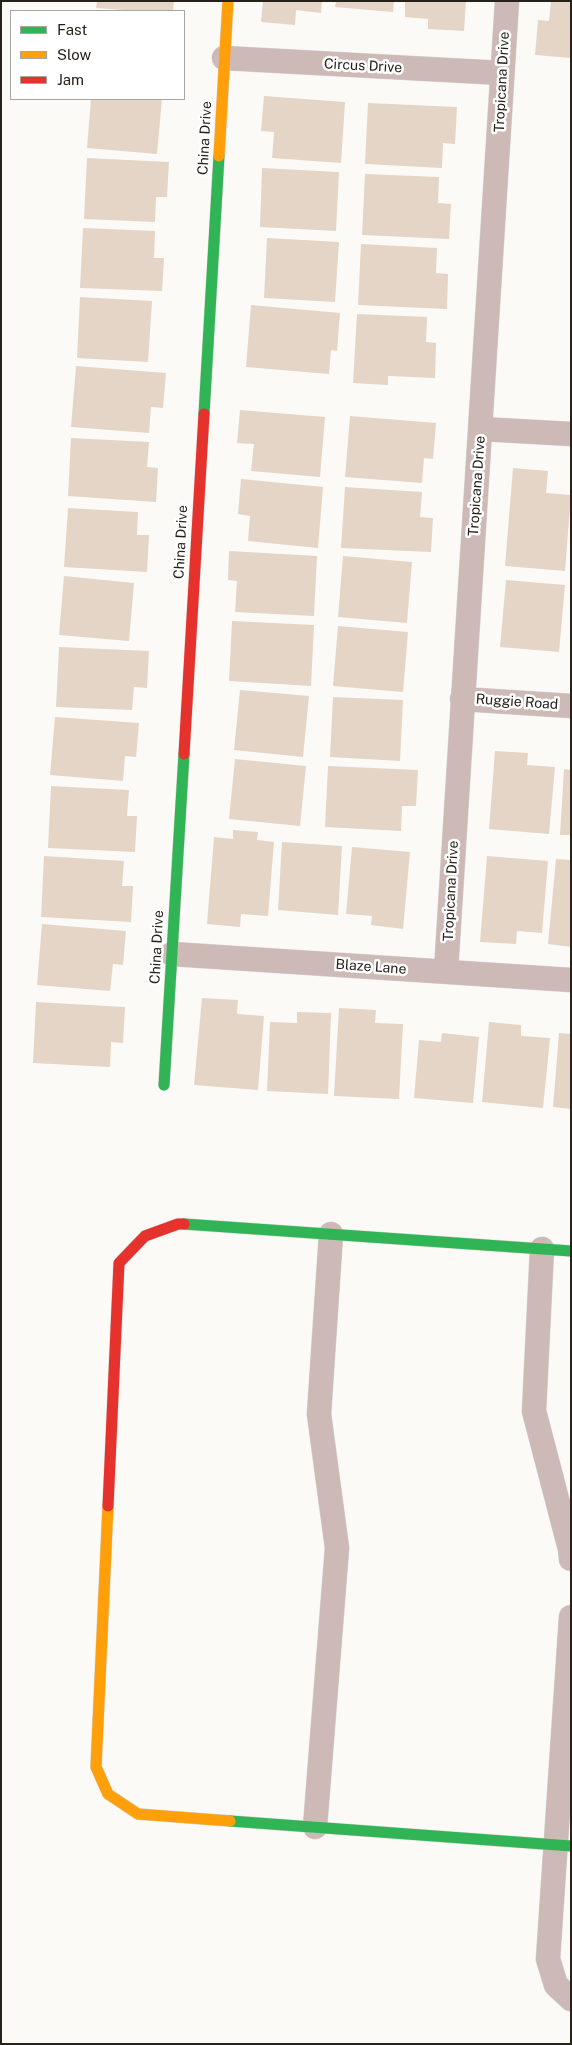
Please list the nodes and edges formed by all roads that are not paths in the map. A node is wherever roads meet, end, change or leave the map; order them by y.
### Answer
1 (228, 1) edge
2 (507, 1) edge
3 (224, 58) junction
4 (502, 73) junction
5 (481, 429) junction
6 (571, 434) edge
7 (462, 699) junction
8 (571, 706) edge
9 (172, 954) junction
10 (446, 972) junction
11 (571, 980) edge
12 (164, 1085) dead end
13 (331, 1234) junction
14 (542, 1249) junction
15 (571, 1251) edge
16 (560, 1475) edge
17 (571, 1559) edge
18 (571, 1618) edge
19 (315, 1827) junction
20 (563, 1846) edge
21 (571, 1999) edge

1 - 3 street, China Drive
2 - 4 street, Tropicana Drive
3 - 4 street, Circus Drive
3 - 9 street, China Drive
4 - 5 street, Tropicana Drive
5 - 6 street
5 - 7 street, Tropicana Drive
7 - 8 street, Ruggie Road
7 - 10 street, Tropicana Drive
9 - 10 street, Blaze Lane
9 - 12 street, China Drive
10 - 11 street, Blaze Lane
13 - 14 street
13 - 19 street
13 - 19 street
14 - 15 street
14 - 16 street
16 - 17 street
18 - 20 street
19 - 20 street
20 - 21 street

